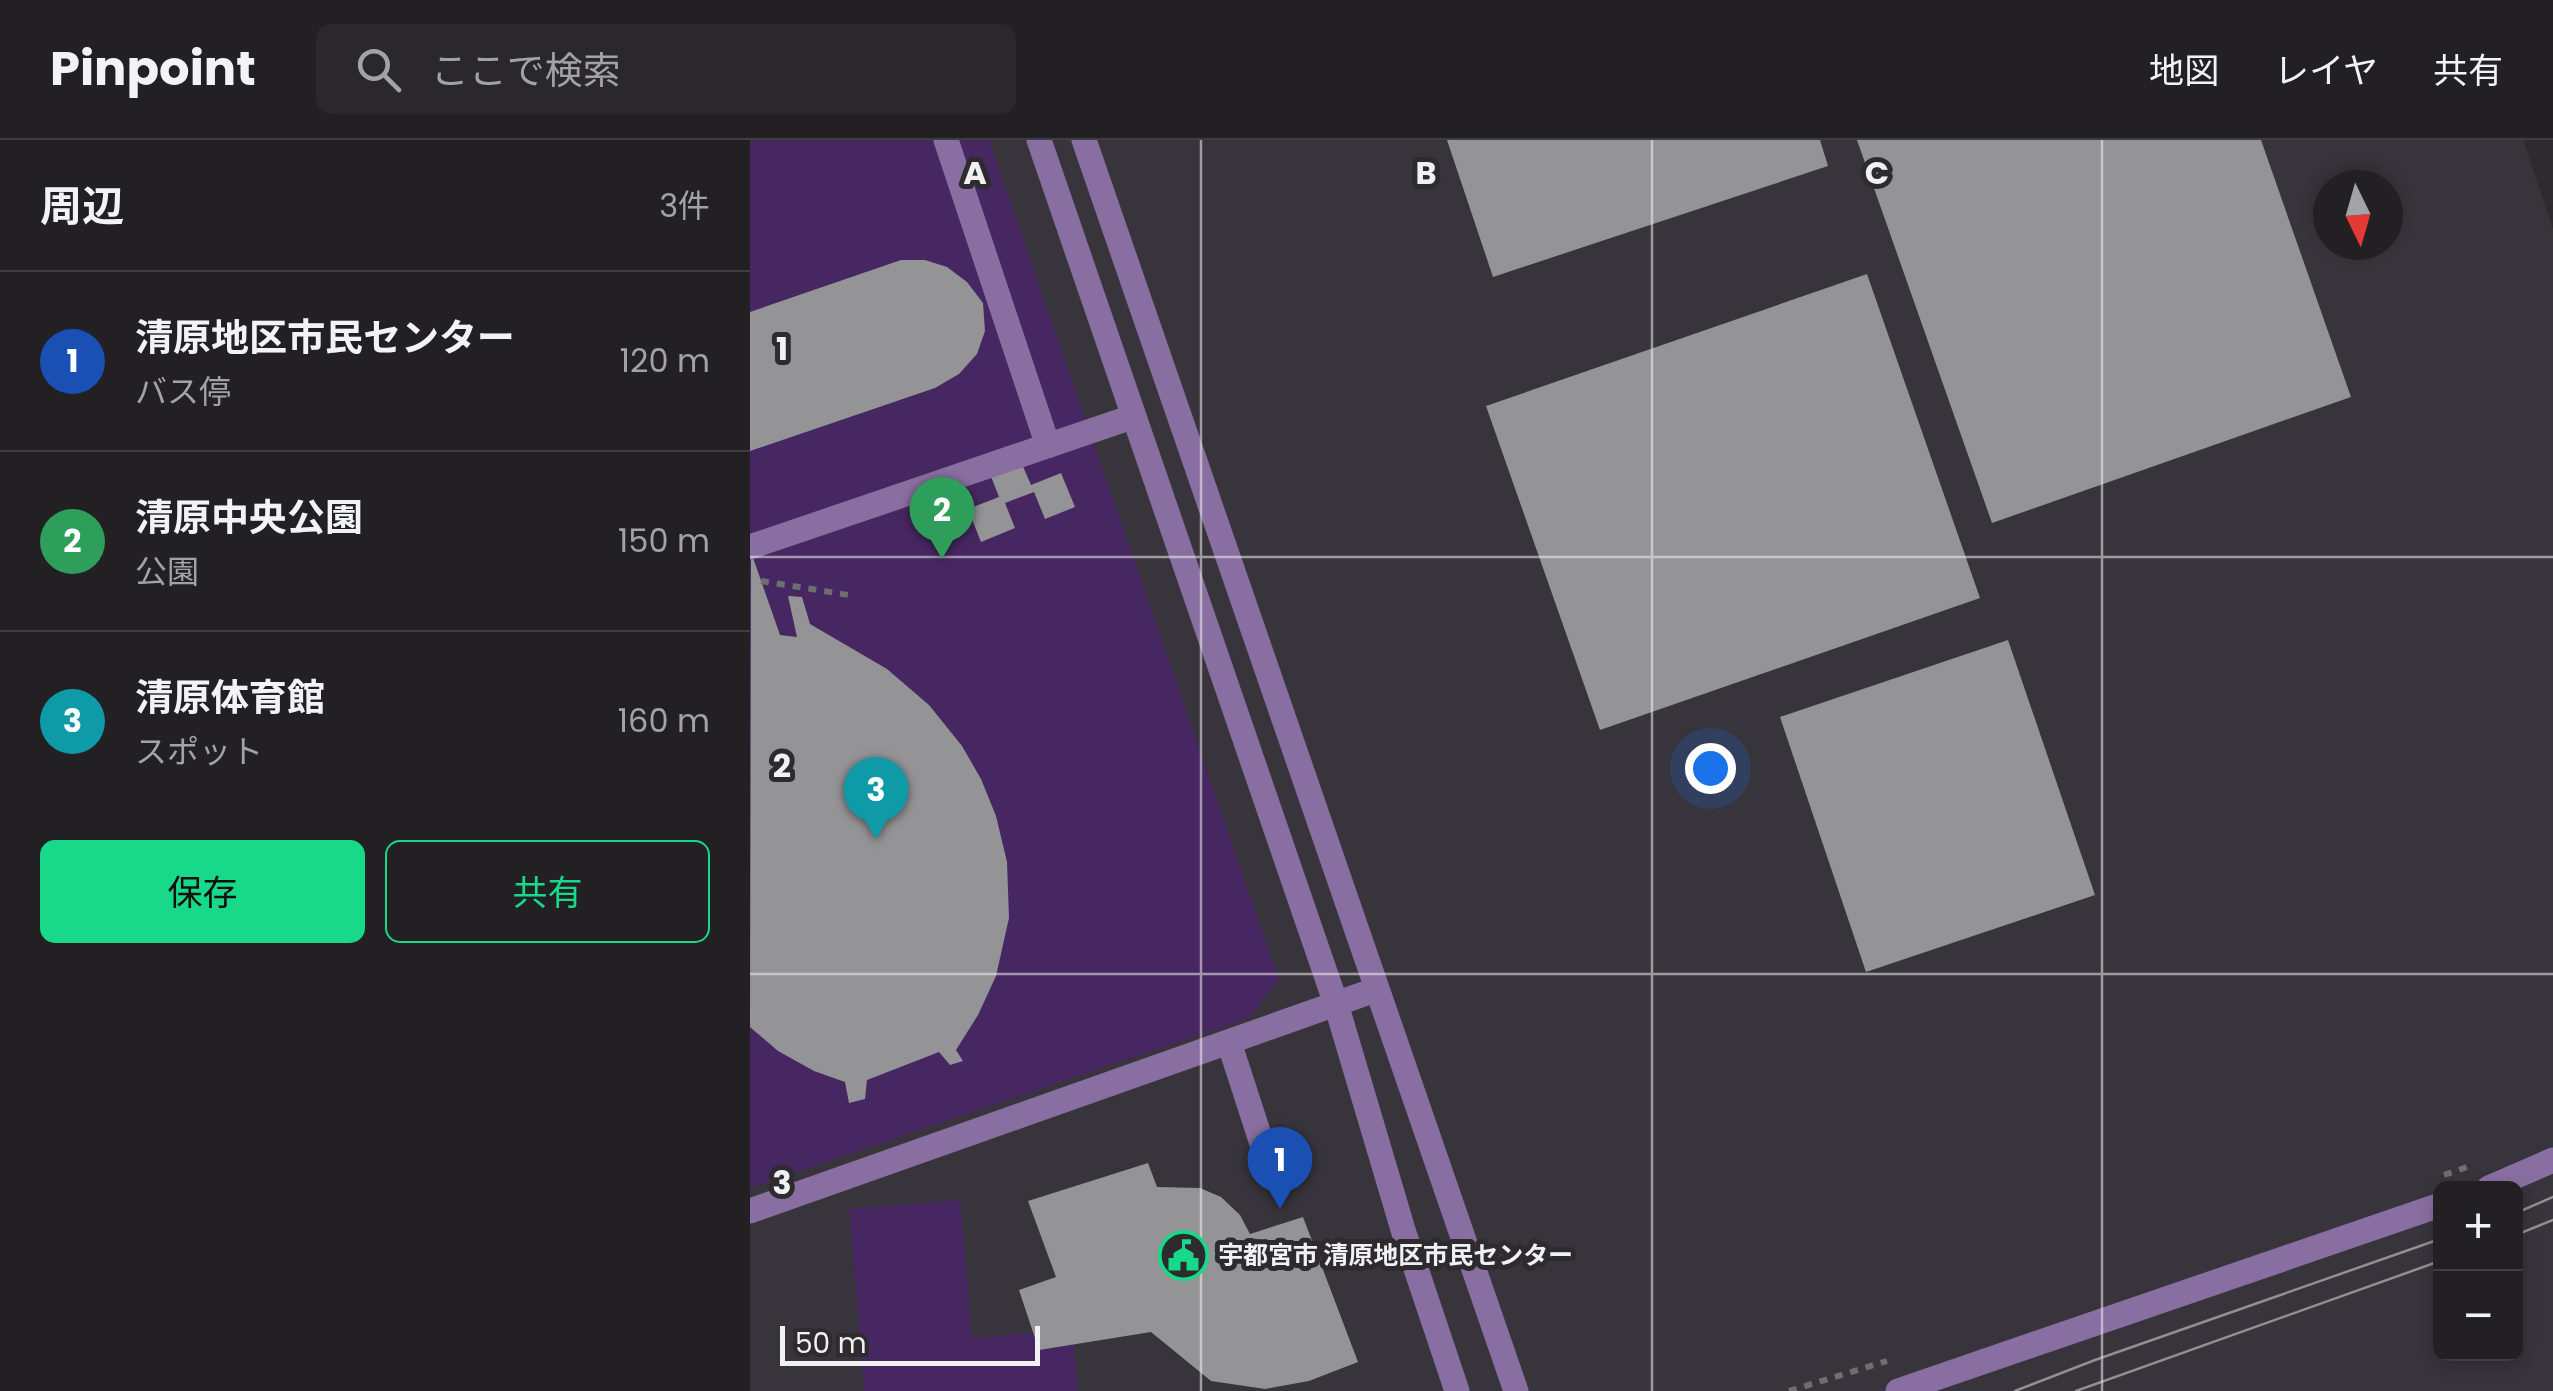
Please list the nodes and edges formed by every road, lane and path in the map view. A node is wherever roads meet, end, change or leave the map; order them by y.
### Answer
1 (946, 140) edge
2 (1039, 140) edge
3 (1084, 140) edge
4 (1132, 417) junction
5 (1048, 446) junction
6 (750, 547) edge
7 (761, 581) dead end
8 (855, 596) dead end
9 (1376, 990) junction
10 (1336, 1004) junction
11 (1229, 1042) junction
12 (2553, 1160) edge
13 (1273, 1178) dead end
14 (2505, 1181) edge
15 (2433, 1207) edge
16 (750, 1210) edge
17 (1457, 1391) edge
18 (1516, 1391) edge
19 (1898, 1391) edge

1 - 5 street
2 - 4 street
3 - 9 street
4 - 5 street
4 - 10 street
5 - 6 street
7 - 8 path
9 - 10 street
9 - 18 street
10 - 11 street
10 - 17 street
11 - 13 street
11 - 16 street
12 - 14 street
15 - 19 street

